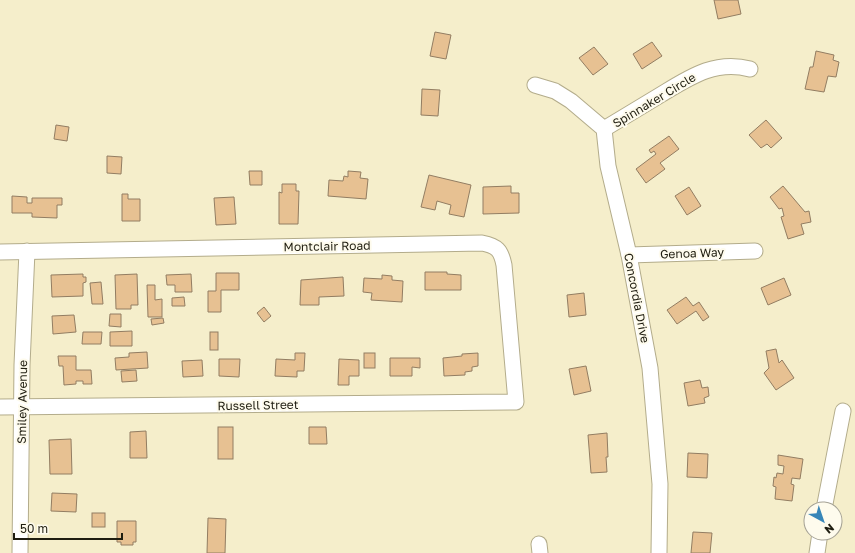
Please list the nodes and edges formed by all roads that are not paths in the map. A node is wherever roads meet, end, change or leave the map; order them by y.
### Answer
1 (750, 69) dead end
2 (535, 85) dead end
3 (604, 129) junction
4 (27, 251) junction
5 (755, 251) dead end
6 (0, 252) edge
7 (629, 255) junction
8 (516, 402) joint
9 (0, 407) edge
10 (22, 407) junction
11 (843, 411) dead end
12 (826, 501) edge
13 (819, 541) edge
14 (20, 553) edge
15 (659, 553) edge
16 (817, 553) edge

1 - 3 street, Spinnaker Circle
2 - 3 street
3 - 7 street, Concordia Drive
4 - 6 street, Montclair Road
4 - 8 street, Montclair Road
4 - 10 street, Smiley Avenue
5 - 7 street, Genoa Way
7 - 15 street, Concordia Drive
8 - 10 street, Russell Street
9 - 10 street, Russell Street
10 - 14 street, Smiley Avenue
11 - 12 street
13 - 16 street

